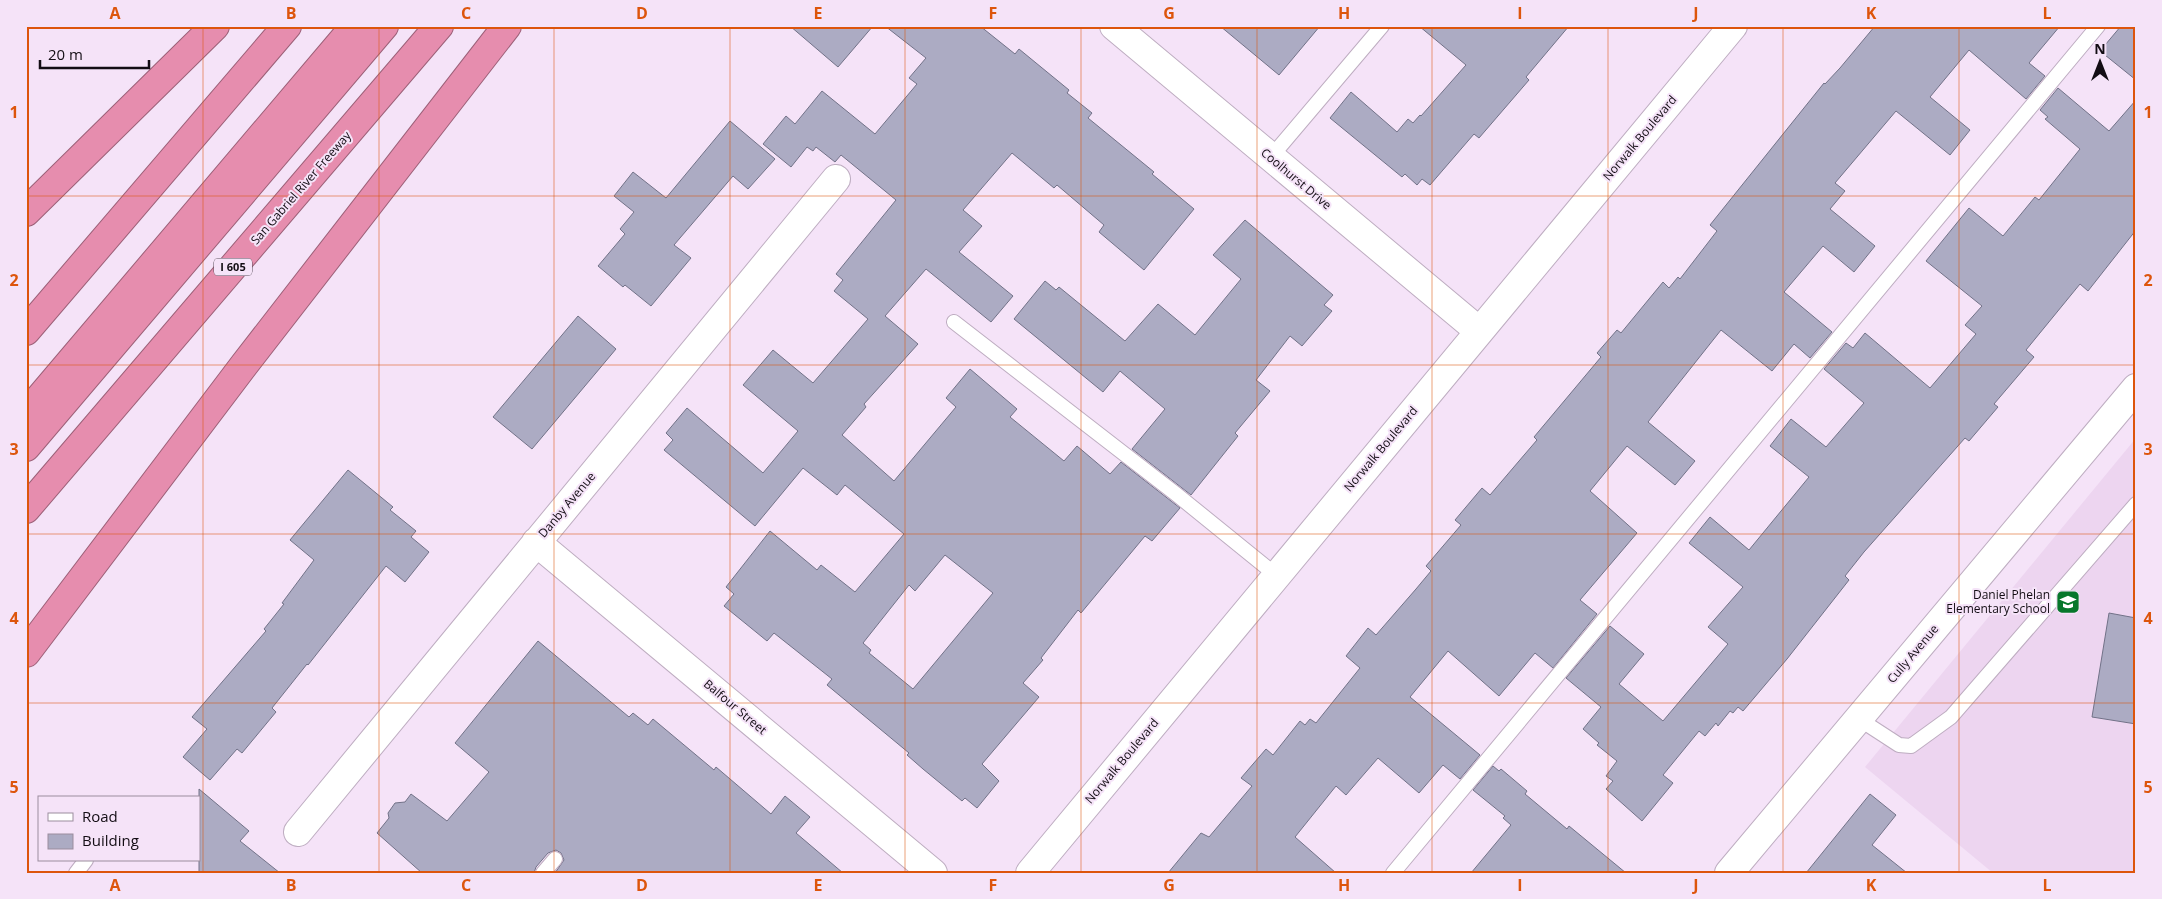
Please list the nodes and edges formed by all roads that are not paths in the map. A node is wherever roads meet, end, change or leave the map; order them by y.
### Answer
1 (215, 26) edge
2 (287, 26) edge
3 (355, 26) edge
4 (384, 26) edge
5 (439, 26) edge
6 (507, 26) edge
7 (1114, 26) edge
8 (1382, 26) edge
9 (1733, 26) edge
10 (2098, 26) edge
11 (1271, 158) junction
12 (836, 179) dead end
13 (26, 212) edge
14 (954, 322) dead end
15 (26, 331) edge
16 (1479, 331) junction
17 (2136, 388) edge
18 (26, 414) edge
19 (26, 447) edge
20 (2136, 504) edge
21 (26, 509) edge
22 (536, 542) junction
23 (1276, 575) junction
24 (26, 654) edge
25 (1859, 718) junction
26 (298, 832) dead end
27 (555, 859) dead end
28 (84, 862) edge
29 (76, 873) edge
30 (543, 873) edge
31 (933, 873) edge
32 (1030, 873) edge
33 (1393, 873) edge
34 (1729, 873) edge

1 - 13 highway
2 - 15 highway
3 - 18 highway
4 - 19 highway
5 - 21 highway, San Gabriel River Freeway / I 605
6 - 24 highway
7 - 11 street, Coolhurst Drive
8 - 11 lane
9 - 16 street, Norwalk Boulevard
10 - 33 lane
11 - 16 street, Coolhurst Drive
12 - 22 street, Danby Avenue
14 - 23 lane
16 - 23 street, Norwalk Boulevard
17 - 25 street, Cully Avenue
20 - 25 lane
22 - 26 street, Danby Avenue
22 - 31 street, Balfour Street
23 - 32 street, Norwalk Boulevard
25 - 34 street, Cully Avenue
27 - 30 lane
28 - 29 lane

